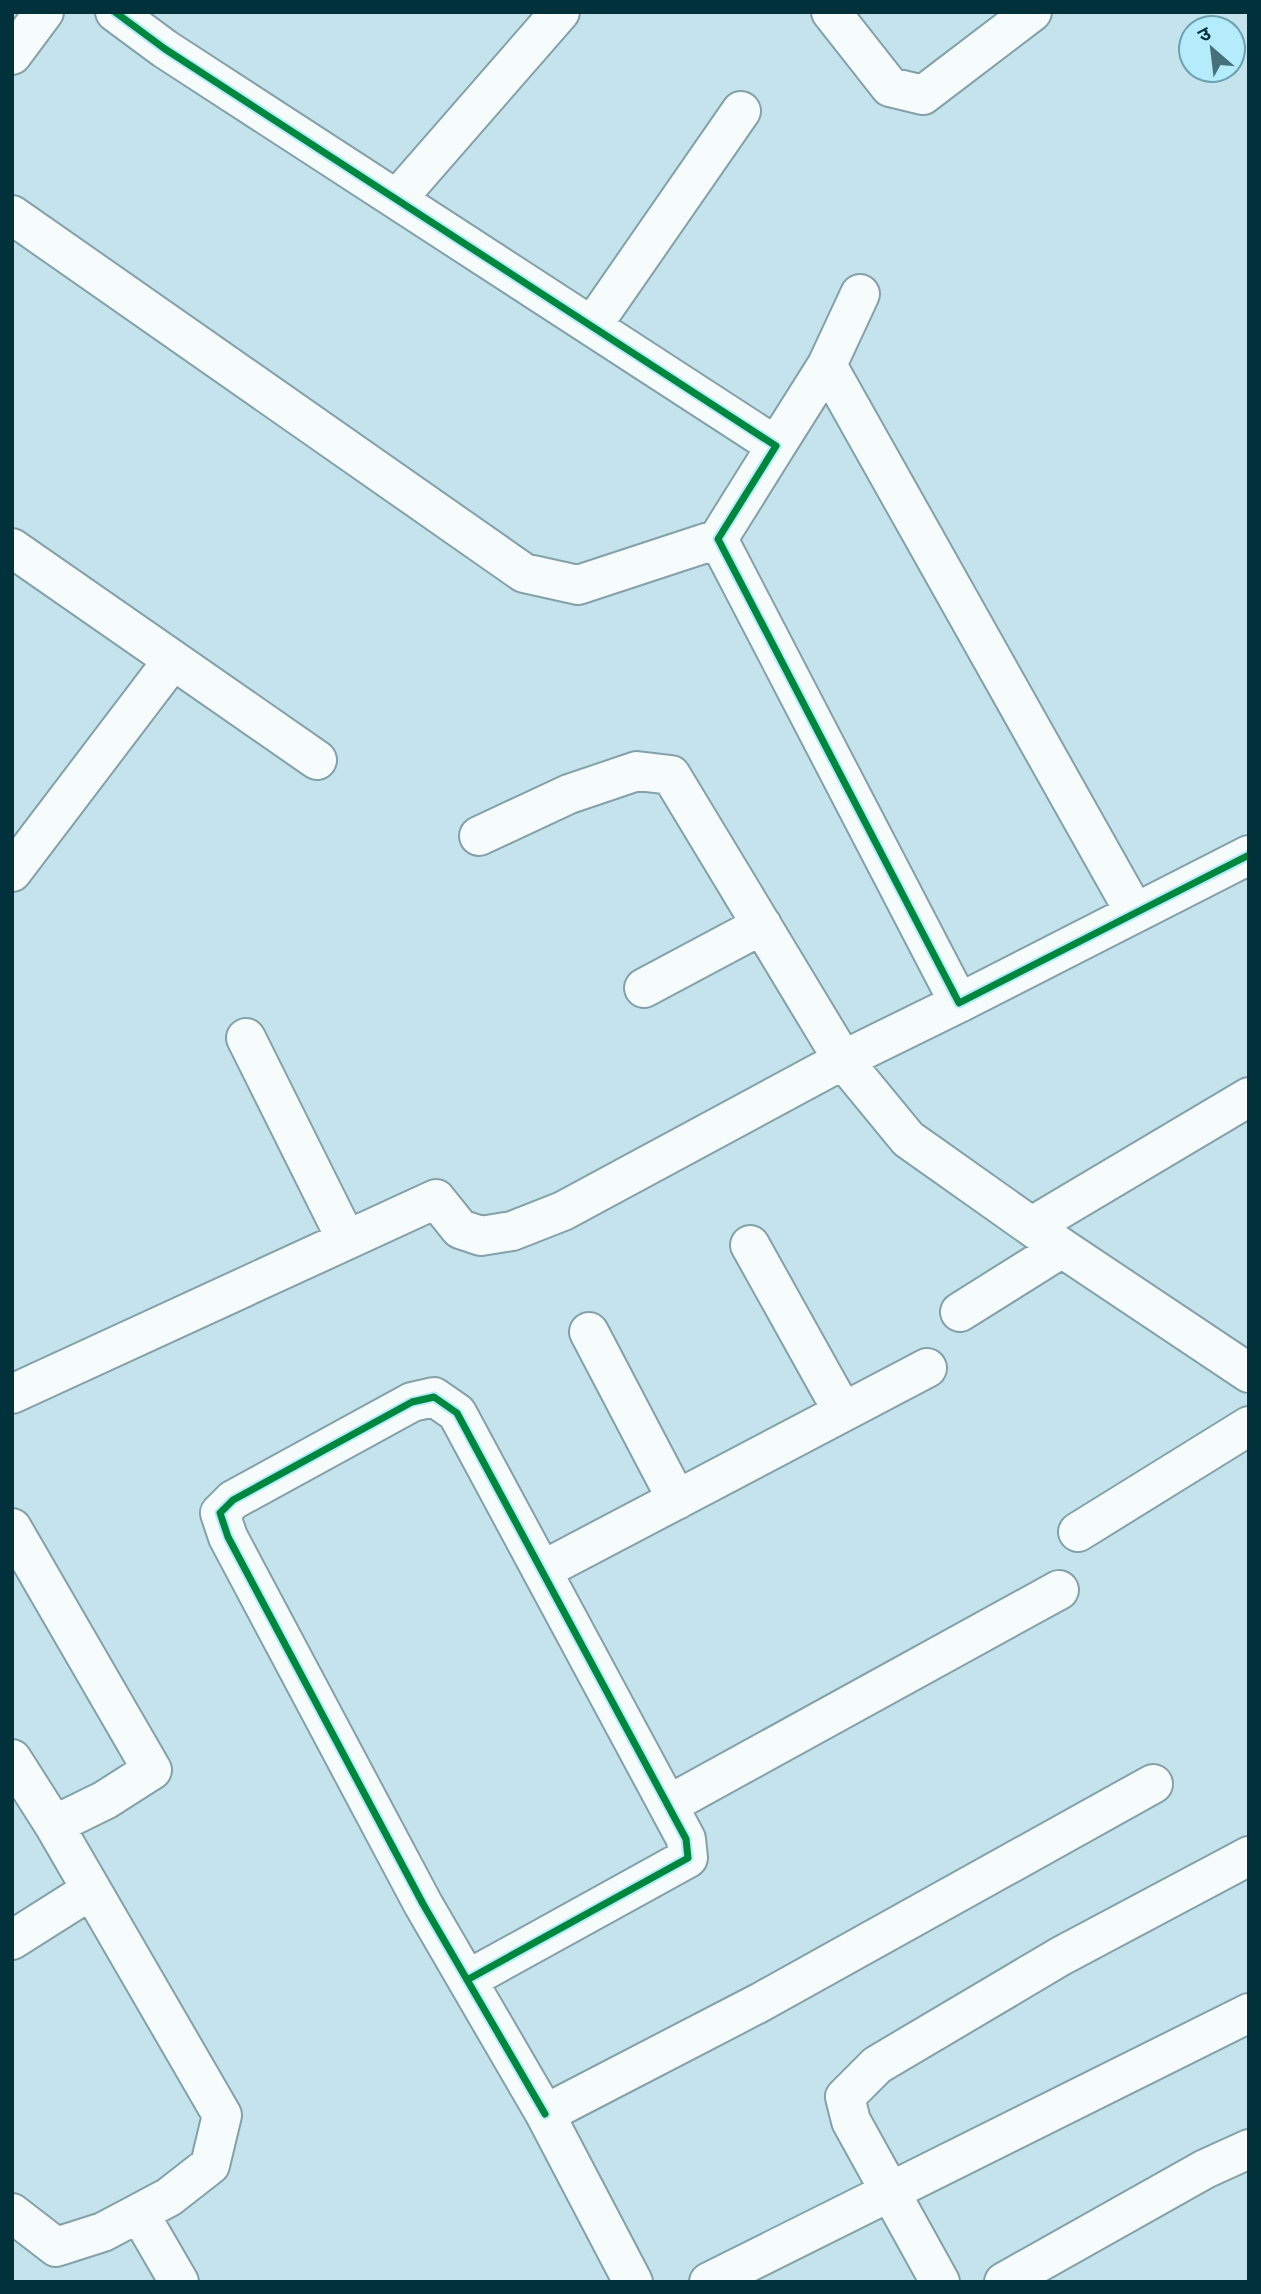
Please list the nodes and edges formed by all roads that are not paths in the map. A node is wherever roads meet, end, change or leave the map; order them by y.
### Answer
1 (44, 12) edge
2 (115, 12) edge
3 (560, 12) edge
4 (831, 12) edge
5 (1032, 12) edge
6 (12, 55) edge
7 (741, 111) dead end
8 (397, 199) junction
9 (12, 215) edge
10 (860, 294) dead end
11 (592, 326) junction
12 (827, 365) junction
13 (776, 446) junction
14 (718, 539) junction
15 (12, 548) edge
16 (173, 660) junction
17 (317, 761) dead end
18 (479, 836) dead end
19 (1249, 855) edge
20 (12, 872) edge
21 (1135, 913) junction
22 (762, 925) junction
23 (644, 988) dead end
24 (960, 1003) junction
25 (246, 1038) dead end
26 (842, 1060) junction
27 (1249, 1097) edge
28 (1032, 1226) junction
29 (346, 1240) junction
30 (750, 1245) dead end
31 (1062, 1248) junction
32 (960, 1312) dead end
33 (589, 1332) dead end
34 (927, 1368) dead end
35 (1249, 1373) edge
36 (12, 1394) edge
37 (843, 1412) junction
38 (1249, 1426) edge
39 (677, 1500) junction
40 (12, 1528) edge
41 (1078, 1532) dead end
42 (543, 1570) junction
43 (1059, 1590) dead end
44 (12, 1759) edge
45 (1153, 1784) dead end
46 (668, 1805) junction
47 (54, 1825) junction
48 (1249, 1856) edge
49 (92, 1891) junction
50 (12, 1940) edge
51 (467, 1980) junction
52 (1249, 2013) edge
53 (545, 2114) junction
54 (1249, 2150) edge
55 (890, 2192) junction
56 (12, 2213) edge
57 (139, 2213) junction
58 (180, 2282) edge
59 (632, 2282) edge
60 (709, 2282) edge
61 (940, 2282) edge
62 (1004, 2282) edge

1 - 6 street
2 - 8 street
3 - 8 street
4 - 5 street
7 - 11 street
8 - 11 street
9 - 14 street
10 - 12 street
11 - 13 street
12 - 13 street
12 - 21 street
13 - 14 street
14 - 24 street
15 - 16 street
16 - 17 street
16 - 20 street
18 - 22 street
19 - 21 street
21 - 24 street
22 - 23 street
22 - 26 street
24 - 26 street
25 - 29 street
26 - 28 street
26 - 29 street
27 - 28 street
28 - 31 street
29 - 36 street
30 - 37 street
31 - 32 street
31 - 35 street
33 - 39 street
34 - 37 street
37 - 39 street
38 - 41 street
39 - 42 street
40 - 47 street
42 - 46 street
42 - 51 street
43 - 46 street
44 - 47 street
45 - 53 street
46 - 51 street
47 - 49 street
48 - 55 street
49 - 50 street
49 - 57 street
51 - 53 street
52 - 55 street
53 - 59 street
54 - 62 street
55 - 60 street
55 - 61 street
56 - 57 street
57 - 58 street

